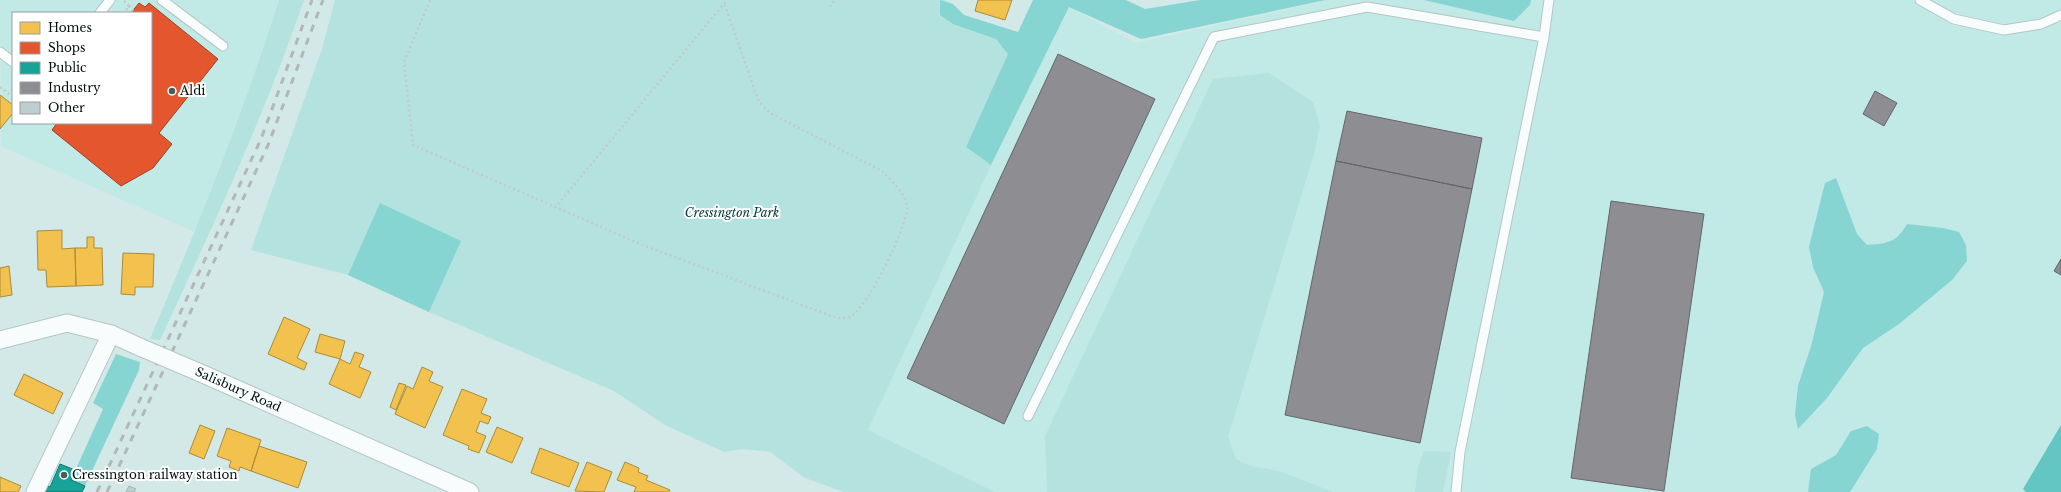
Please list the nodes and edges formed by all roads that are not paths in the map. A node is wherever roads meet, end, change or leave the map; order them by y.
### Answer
1 (110, 0) edge
2 (162, 0) edge
3 (1548, 0) edge
4 (1920, 0) edge
5 (101, 12) edge
6 (2061, 14) edge
7 (1544, 37) junction
8 (223, 46) dead end
9 (0, 52) edge
10 (12, 61) edge
11 (111, 334) junction
12 (0, 340) edge
13 (1028, 416) dead end
14 (35, 492) edge
15 (470, 492) edge
16 (1456, 492) edge

1 - 5 lane
2 - 8 lane
3 - 7 lane
4 - 6 lane
7 - 13 lane
7 - 16 lane
9 - 10 lane
11 - 12 street, Salisbury Road
11 - 14 street
11 - 15 street, Salisbury Road, bridge

